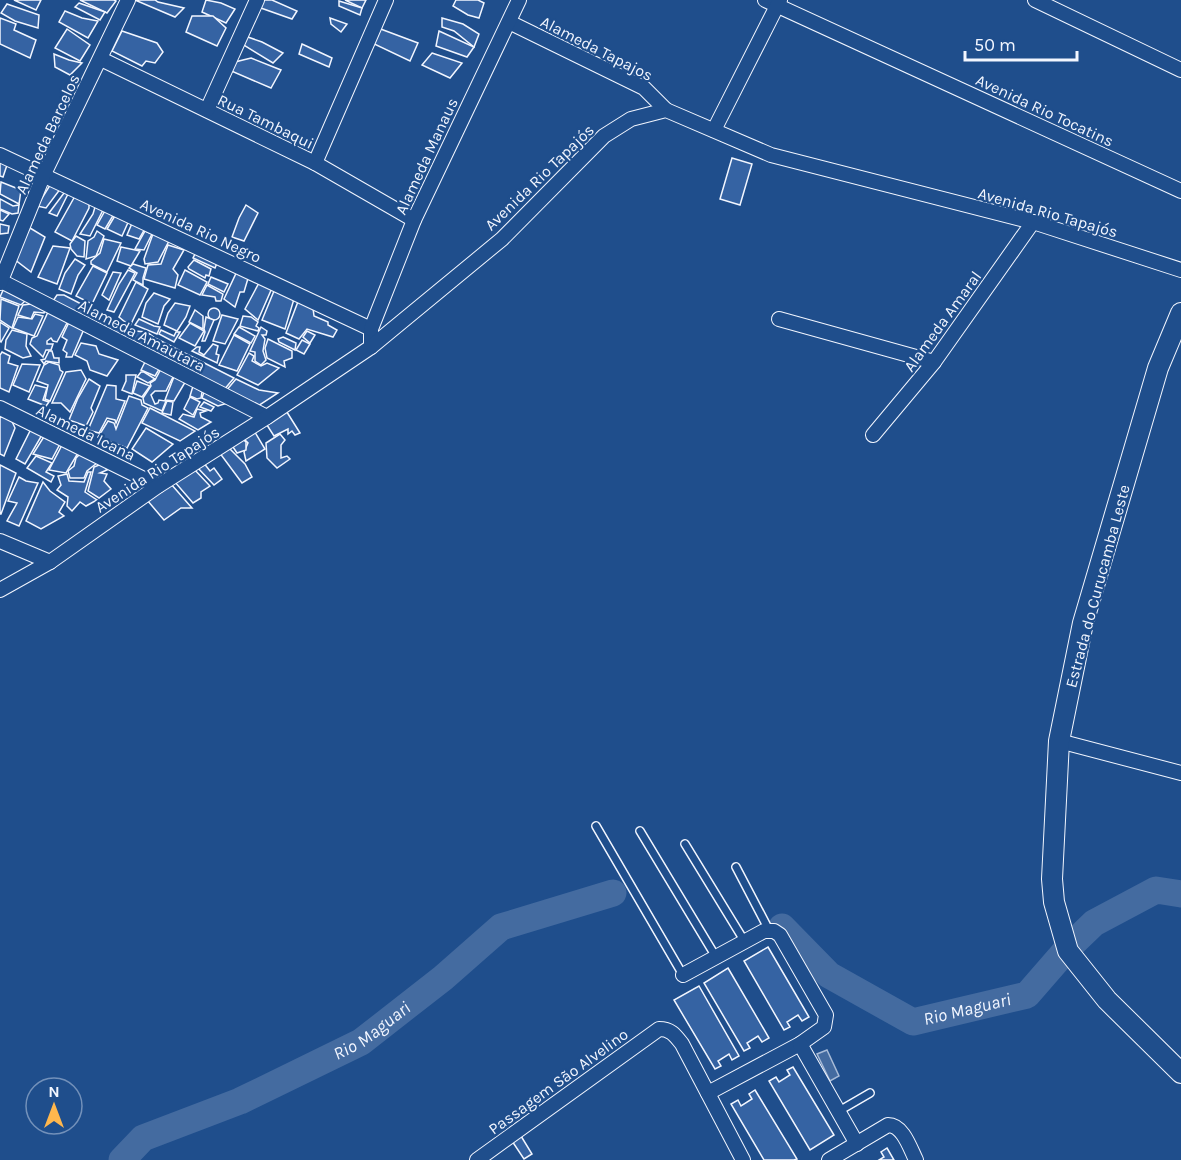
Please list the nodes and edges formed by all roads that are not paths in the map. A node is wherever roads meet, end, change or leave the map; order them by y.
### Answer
1 (128, 0) edge
2 (257, 0) edge
3 (386, 0) edge
4 (519, 0) edge
5 (1035, 0) edge
6 (774, 2) edge
7 (509, 22) junction
8 (101, 59) junction
9 (1181, 70) edge
10 (207, 110) junction
11 (666, 110) junction
12 (714, 130) junction
13 (0, 154) edge
14 (315, 163) junction
15 (44, 174) junction
16 (1181, 191) edge
17 (414, 220) junction
18 (1033, 222) junction
19 (1181, 270) edge
20 (0, 282) edge
21 (1181, 313) edge
22 (779, 319) dead end
23 (371, 329) junction
24 (372, 347) junction
25 (934, 362) junction
26 (0, 408) edge
27 (267, 417) junction
28 (873, 435) dead end
29 (158, 486) junction
30 (0, 540) edge
31 (50, 562) junction
32 (0, 590) edge
33 (1059, 741) junction
34 (1181, 773) edge
35 (596, 826) dead end
36 (640, 831) dead end
37 (685, 844) dead end
38 (736, 867) dead end
39 (769, 930) junction
40 (745, 942) junction
41 (716, 957) junction
42 (683, 975) joint
43 (800, 1044) junction
44 (1181, 1073) edge
45 (708, 1093) junction
46 (870, 1093) dead end
47 (839, 1111) junction
48 (857, 1144) junction
49 (477, 1160) edge
50 (743, 1160) edge
51 (830, 1160) edge
52 (916, 1160) edge

1 - 8 street, Alameda Barcelos
2 - 10 street
3 - 14 street
4 - 7 street, Alameda Manaus
5 - 9 street
6 - 12 street
6 - 16 street, Avenida Rio Tocatins
7 - 11 street, Alameda Tapajos
7 - 17 street, Alameda Manaus
8 - 10 street, Rua Tambaqui
8 - 15 street, Alameda Barcelos
10 - 14 street, Rua Tambaqui
11 - 12 street, Avenida Rio Tapajós
11 - 24 street, Avenida Rio Tapajós
12 - 18 street, Avenida Rio Tapajós
13 - 15 street, Avenida Rio Negro
14 - 17 street, Rua Tambaqui
15 - 20 street, Alameda Barcelos
15 - 23 street, Avenida Rio Negro
17 - 23 street, Alameda Manaus
18 - 19 street, Avenida Rio Tapajós
18 - 25 street, Alameda Amaral
20 - 27 street, Alameda Amautara
21 - 33 main road, Estrada do Curucamba Leste
22 - 25 street
23 - 24 street
24 - 27 street, Avenida Rio Tapajós
25 - 28 street, Alameda Amaral
26 - 29 street, Alameda Icana
27 - 29 street, Avenida Rio Tapajós
29 - 31 street, Avenida Rio Tapajós
30 - 31 street
31 - 32 street, Avenida Rio Tapajós
33 - 34 street
33 - 44 main road, Estrada do Curucamba Leste
35 - 42 lane
36 - 41 lane
37 - 40 lane
38 - 39 lane
39 - 40 street
39 - 43 street
40 - 41 street
41 - 42 street
43 - 45 street
43 - 47 street
45 - 49 street, Passagem São Alvelino
45 - 50 street
46 - 47 lane
47 - 48 street
48 - 51 street
48 - 52 street

